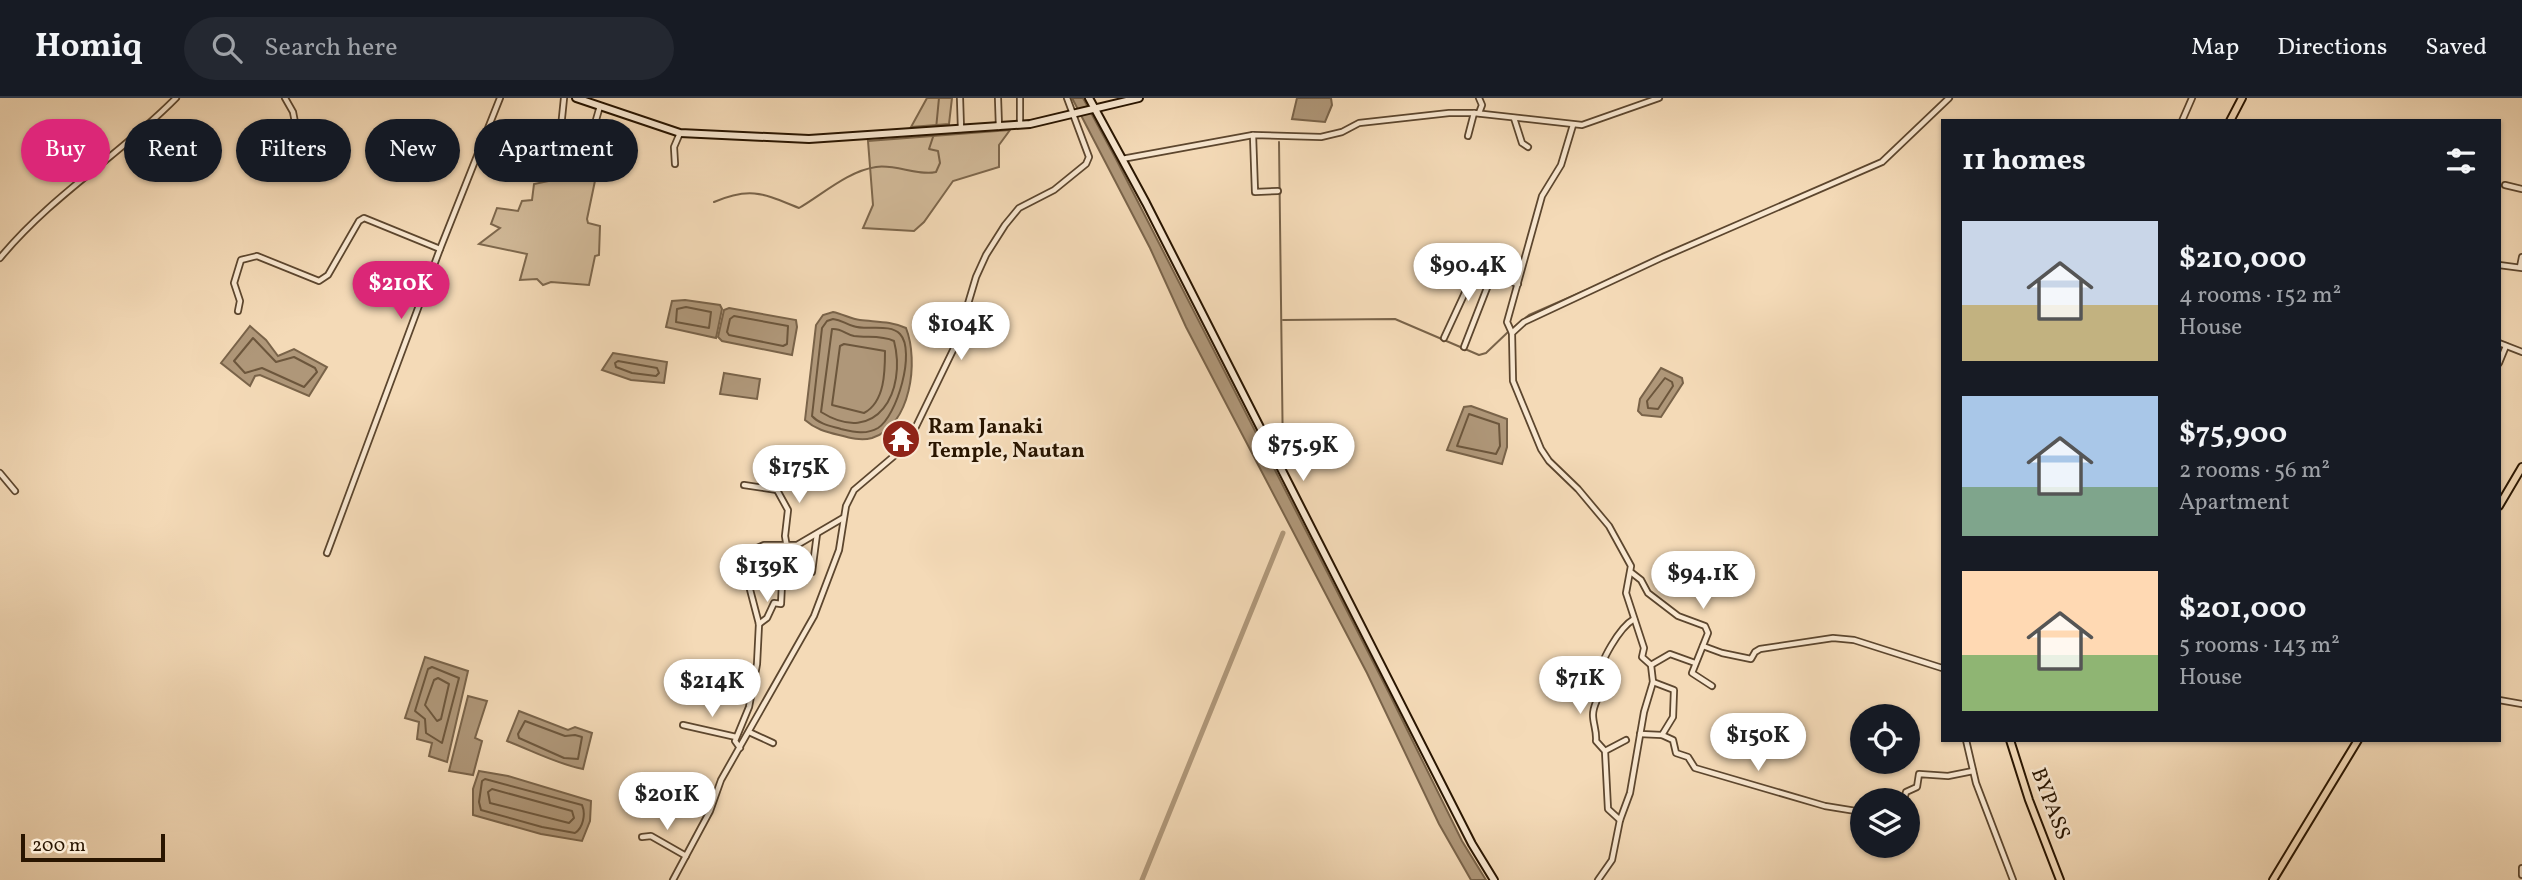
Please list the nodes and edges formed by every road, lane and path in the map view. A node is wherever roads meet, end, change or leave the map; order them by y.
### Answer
1 (176, 98) edge
2 (285, 98) edge
3 (500, 98) edge
4 (564, 98) edge
5 (576, 98) edge
6 (960, 98) edge
7 (999, 98) edge
8 (1020, 98) edge
9 (1067, 98) edge
10 (1089, 98) edge
11 (1139, 98) edge
12 (1479, 98) edge
13 (1659, 98) edge
14 (1949, 98) edge
15 (2192, 98) edge
16 (2242, 98) edge
17 (600, 106) junction
18 (1093, 110) junction
19 (1075, 113) junction
20 (1476, 113) junction
21 (1514, 118) junction
22 (294, 119) edge
23 (2183, 119) edge
24 (2233, 119) edge
25 (1020, 125) junction
26 (1573, 125) junction
27 (999, 127) junction
28 (961, 129) junction
29 (680, 133) junction
30 (1253, 135) junction
31 (1468, 136) dead end
32 (1528, 147) dead end
33 (1122, 159) junction
34 (675, 164) dead end
35 (2505, 185) dead end
36 (2522, 189) edge
37 (1278, 191) dead end
38 (440, 249) junction
39 (2522, 257) edge
40 (0, 258) edge
41 (2501, 265) edge
42 (2521, 268) edge
43 (1492, 275) junction
44 (1518, 285) junction
45 (238, 311) dead end
46 (1510, 331) junction
47 (1444, 338) dead end
48 (2501, 345) edge
49 (2506, 346) junction
50 (1464, 347) dead end
51 (2522, 352) edge
52 (2501, 358) edge
53 (2522, 467) edge
54 (776, 469) dead end
55 (0, 473) edge
56 (744, 485) dead end
57 (777, 490) junction
58 (15, 491) dead end
59 (2501, 503) edge
60 (843, 518) junction
61 (817, 534) junction
62 (787, 548) junction
63 (327, 553) dead end
64 (812, 572) dead end
65 (1632, 573) junction
66 (760, 580) dead end
67 (1634, 619) junction
68 (759, 624) junction
69 (1703, 646) junction
70 (1695, 663) junction
71 (1651, 665) junction
72 (1941, 668) edge
73 (1653, 682) junction
74 (1712, 686) dead end
75 (2501, 700) edge
76 (2522, 704) edge
77 (683, 725) dead end
78 (749, 732) junction
79 (1640, 734) junction
80 (1662, 735) junction
81 (736, 737) junction
82 (1626, 740) dead end
83 (1966, 742) edge
84 (2011, 742) edge
85 (2357, 742) edge
86 (774, 743) dead end
87 (740, 748) junction
88 (1605, 751) junction
89 (1973, 771) junction
90 (1915, 788) edge
91 (1850, 810) edge
92 (1620, 820) junction
93 (642, 837) dead end
94 (686, 856) junction
95 (2522, 868) edge
96 (2522, 875) edge
97 (673, 880) edge
98 (1494, 880) edge
99 (1598, 880) edge
100 (2013, 880) edge
101 (2060, 880) edge
102 (2273, 880) edge

1 - 40 street
2 - 22 street
3 - 38 street
4 - 17 street
5 - 17 main road
6 - 28 street
7 - 27 street
8 - 25 street
9 - 19 street
10 - 18 main road
11 - 18 main road
12 - 20 street
13 - 26 street
14 - 46 street
15 - 23 street
16 - 24 main road
17 - 29 main road
18 - 19 main road
18 - 33 main road
19 - 25 main road
19 - 60 street
20 - 21 street
20 - 30 street
20 - 31 street
21 - 26 street
21 - 32 street
25 - 27 main road
26 - 44 street
27 - 28 main road
28 - 29 main road
29 - 34 street
30 - 33 street
30 - 37 street
33 - 98 main road
35 - 36 street
38 - 45 street
38 - 63 street
39 - 42 street
41 - 42 street
43 - 44 street
43 - 47 street
43 - 50 street
44 - 46 street
46 - 65 street
48 - 49 street
49 - 51 street
49 - 52 street
53 - 59 main road
54 - 57 street
55 - 58 street
56 - 57 street
57 - 62 street
60 - 61 street
60 - 78 street
61 - 62 street
61 - 64 street
62 - 66 street
62 - 68 street
62 - 68 street
65 - 67 street
65 - 69 street
67 - 71 street
67 - 88 street
68 - 81 street
69 - 70 street
69 - 72 street
70 - 71 street
70 - 74 street
71 - 73 street
73 - 79 street
73 - 80 street
75 - 76 street
77 - 81 street
78 - 86 street
78 - 87 street
79 - 80 street
79 - 92 street
80 - 91 street
81 - 87 street
82 - 88 street
83 - 89 street
84 - 101 main road, BYPASS
85 - 102 main road
87 - 94 street
88 - 92 street
89 - 90 street
89 - 100 street
92 - 99 street
93 - 94 street
94 - 97 street
95 - 96 street

